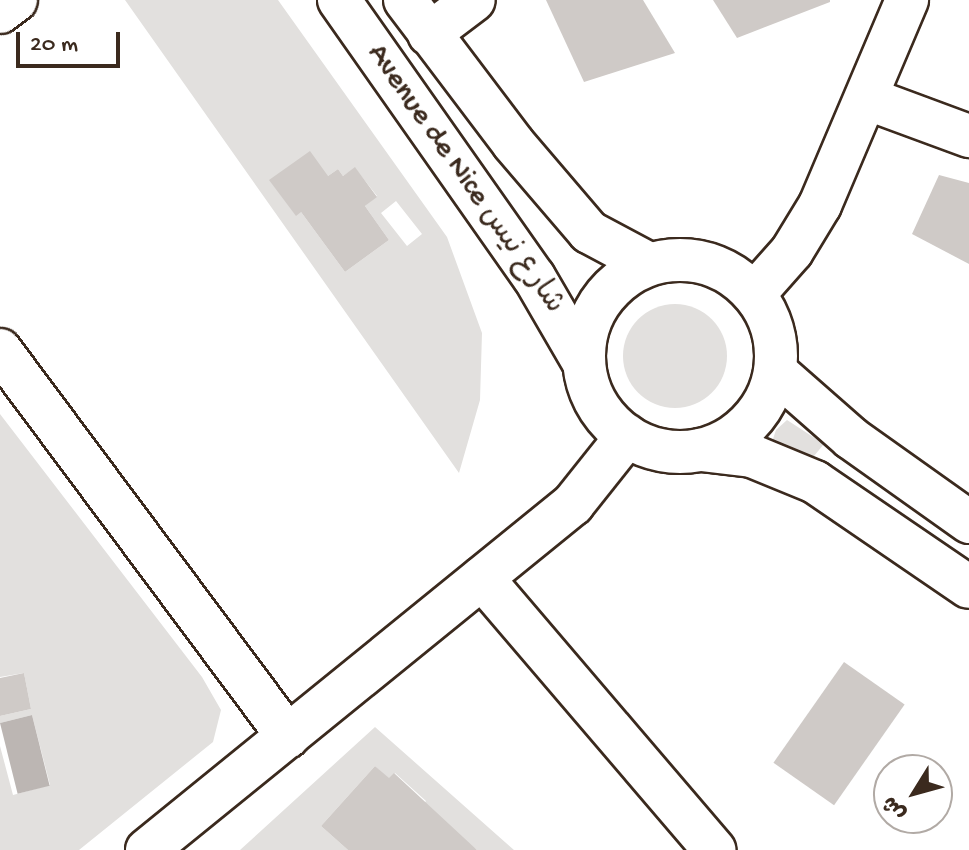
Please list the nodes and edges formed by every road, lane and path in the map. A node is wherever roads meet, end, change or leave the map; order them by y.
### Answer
1 (16, 0) edge
2 (339, 0) edge
3 (405, 0) edge
4 (474, 0) edge
5 (907, 0) edge
6 (0, 12) edge
7 (429, 34) junction
8 (866, 98) junction
9 (969, 136) edge
10 (649, 264) junction
11 (754, 294) junction
12 (0, 350) edge
13 (584, 363) junction
14 (776, 372) junction
15 (627, 436) junction
16 (701, 450) junction
17 (969, 522) edge
18 (482, 578) junction
19 (969, 587) edge
20 (288, 737) junction
21 (147, 850) edge
22 (714, 850) edge

1 - 6 street
2 - 13 street, Avenue de Nice شارع نيس
3 - 7 street, Avenue de Nice شارع نيس
4 - 7 street
5 - 8 street
7 - 10 street, Avenue de Nice شارع نيس
8 - 9 street
8 - 11 street
10 - 11 street
10 - 13 street
11 - 14 street
12 - 20 street
13 - 15 street
14 - 16 street
14 - 17 street
15 - 16 street
15 - 18 street
16 - 19 street
18 - 20 street
18 - 22 street
20 - 21 street

